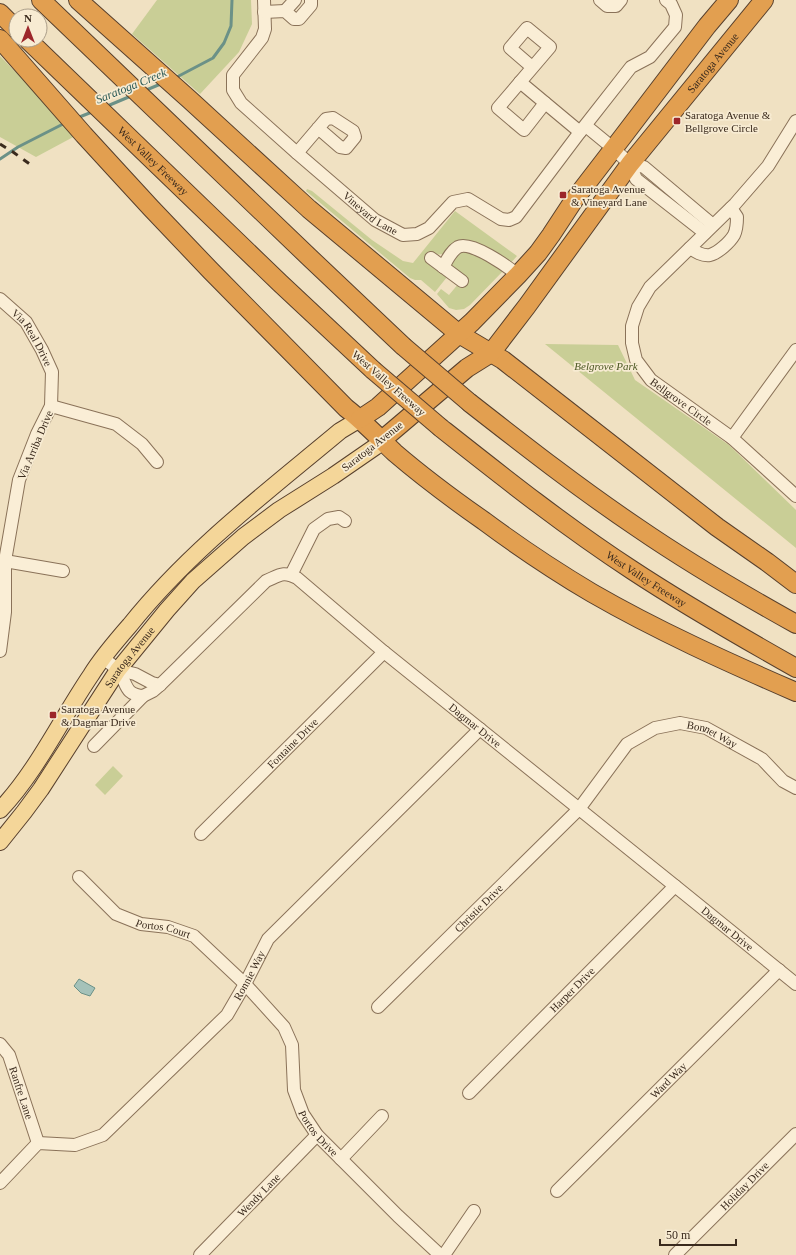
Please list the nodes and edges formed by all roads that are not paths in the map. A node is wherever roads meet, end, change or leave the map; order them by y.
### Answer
1 (41, 0) edge
2 (78, 0) edge
3 (295, 0) edge
4 (311, 0) edge
5 (600, 0) edge
6 (621, 0) edge
7 (666, 0) edge
8 (729, 0) edge
9 (764, 0) edge
10 (264, 6) edge
11 (285, 11) junction
12 (0, 13) edge
13 (8, 21) edge
14 (0, 39) edge
15 (36, 48) edge
16 (532, 67) dead end
17 (520, 82) junction
18 (546, 103) junction
19 (796, 120) edge
20 (318, 128) dead end
21 (583, 129) junction
22 (614, 149) junction
23 (297, 154) junction
24 (630, 164) junction
25 (731, 208) junction
26 (713, 225) junction
27 (704, 233) junction
28 (690, 248) junction
29 (431, 258) dead end
30 (443, 267) junction
31 (518, 275) junction
32 (462, 281) dead end
33 (0, 299) edge
34 (459, 334) junction
35 (796, 350) edge
36 (490, 353) junction
37 (51, 406) junction
38 (360, 419) junction
39 (732, 438) junction
40 (382, 440) junction
41 (157, 462) dead end
42 (796, 496) edge
43 (345, 521) dead end
44 (5, 561) junction
45 (63, 571) dead end
46 (291, 575) junction
47 (796, 584) edge
48 (796, 624) edge
49 (0, 651) edge
50 (384, 652) junction
51 (103, 658) junction
52 (796, 668) edge
53 (118, 670) junction
54 (160, 685) junction
55 (796, 692) edge
56 (143, 696) junction
57 (480, 729) junction
58 (94, 746) dead end
59 (796, 788) edge
60 (579, 809) junction
61 (0, 810) edge
62 (201, 834) dead end
63 (0, 842) edge
64 (79, 877) dead end
65 (676, 886) junction
66 (779, 970) junction
67 (246, 984) junction
68 (796, 984) edge
69 (378, 1007) dead end
70 (0, 1044) edge
71 (470, 1093) dead end
72 (382, 1116) dead end
73 (796, 1134) edge
74 (317, 1135) junction
75 (38, 1143) junction
76 (341, 1159) junction
77 (0, 1183) edge
78 (557, 1191) dead end
79 (474, 1211) dead end
80 (200, 1255) edge
81 (440, 1255) edge
82 (444, 1255) edge
83 (675, 1255) edge

1 - 48 highway, bridge
2 - 34 highway
3 - 11 street
4 - 11 street
5 - 6 street
7 - 21 street, Vineyard Lane
8 - 22 highway, Saratoga Avenue
9 - 24 highway, Saratoga Avenue
10 - 11 street
10 - 23 street, Vineyard Lane
12 - 13 highway
14 - 38 highway
15 - 52 highway, West Valley Freeway, bridge
16 - 17 street
17 - 18 street
17 - 18 street
18 - 21 street
19 - 25 street, Bellgrove Circle
20 - 23 street
21 - 22 street
21 - 23 street, Vineyard Lane
22 - 24 street
22 - 31 highway, Saratoga Avenue
24 - 26 street
24 - 27 street
24 - 36 highway, Saratoga Avenue
25 - 26 street, Bellgrove Circle
25 - 28 street
26 - 27 street, Bellgrove Circle
27 - 28 street, Bellgrove Circle
28 - 39 street, Bellgrove Circle
29 - 30 street
30 - 31 street
30 - 32 street
31 - 34 highway, Saratoga Avenue
33 - 37 street, Via Real Drive
34 - 36 highway
34 - 38 highway, Saratoga Avenue
35 - 39 street
36 - 40 highway, Saratoga Avenue
36 - 47 highway
37 - 41 street
37 - 44 street, Via Arriba Drive
38 - 40 highway
38 - 51 main road, Saratoga Avenue
39 - 42 street, Bellgrove Circle
40 - 53 main road, Saratoga Avenue
40 - 55 highway
43 - 46 street
44 - 45 street
44 - 49 street, Via Arriba Drive
46 - 50 street, Dagmar Drive
46 - 54 street
50 - 57 street, Dagmar Drive
50 - 62 street, Fontaine Drive
51 - 53 street
51 - 61 main road, Saratoga Avenue
53 - 54 street
53 - 56 street
53 - 63 main road, Saratoga Avenue
54 - 56 street
56 - 58 street
57 - 60 street, Dagmar Drive
57 - 67 street, Ronnie Way
59 - 60 street, Bonnet Way
60 - 65 street, Dagmar Drive
60 - 69 street, Christie Drive
64 - 67 street, Portos Court
65 - 66 street, Dagmar Drive
65 - 71 street, Harper Drive
66 - 68 street, Dagmar Drive
66 - 78 street, Ward Way
67 - 74 street, Portos Drive
67 - 75 street, Ronnie Way
70 - 75 street, Ranfre Lane
72 - 76 street
73 - 83 street, Holiday Drive
74 - 76 street, Portos Drive
74 - 80 street, Wendy Lane
75 - 77 street
76 - 81 street, Portos Drive
79 - 82 street

